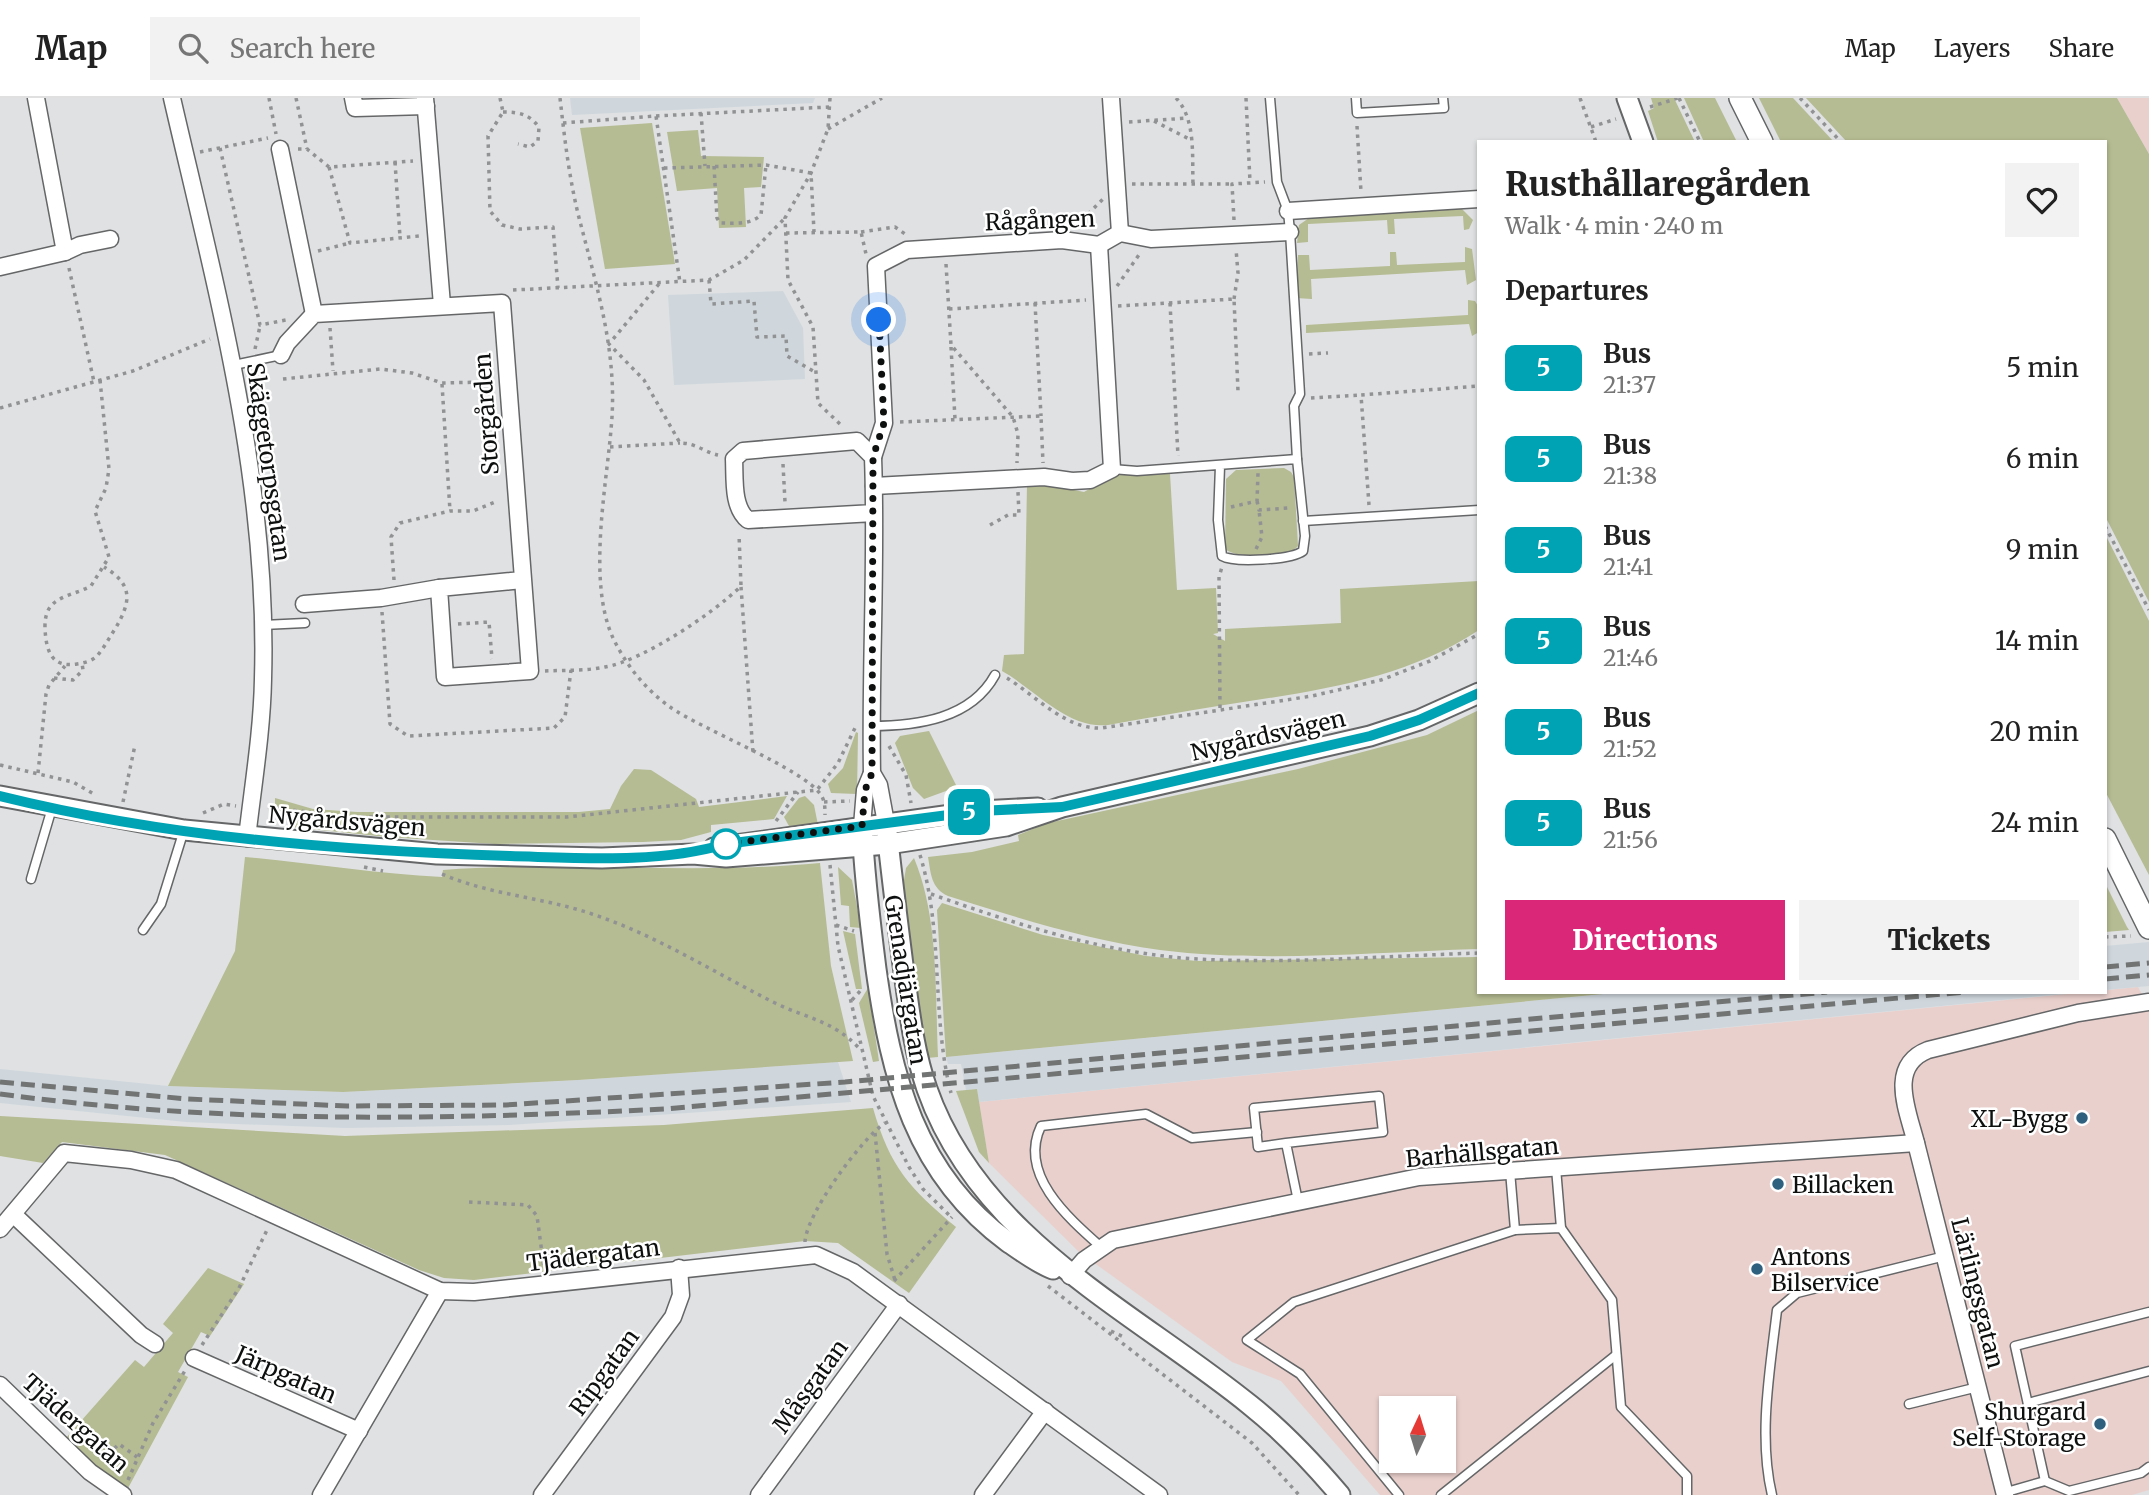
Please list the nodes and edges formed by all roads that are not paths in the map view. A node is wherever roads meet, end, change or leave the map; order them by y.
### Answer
1 (36, 98) edge
2 (172, 98) edge
3 (353, 98) edge
4 (1111, 98) edge
5 (1270, 98) edge
6 (1356, 98) edge
7 (1443, 98) edge
8 (1627, 98) edge
9 (1740, 98) edge
10 (426, 102) edge
11 (1642, 140) edge
12 (1761, 140) edge
13 (280, 149) road end
14 (1477, 199) edge
15 (1288, 211) junction
16 (1290, 232) junction
17 (1120, 233) junction
18 (110, 239) dead end
19 (1099, 245) junction
20 (65, 253) junction
21 (0, 267) edge
22 (442, 305) junction
23 (321, 313) junction
24 (281, 355) joint
25 (234, 365) junction
26 (873, 457) junction
27 (1297, 459) junction
28 (1220, 466) junction
29 (1112, 469) junction
30 (874, 486) junction
31 (1477, 510) edge
32 (874, 513) junction
33 (1303, 521) junction
34 (522, 580) junction
35 (439, 588) junction
36 (304, 604) dead end
37 (305, 623) dead end
38 (263, 625) junction
39 (995, 675) road end
40 (1477, 694) edge
41 (871, 726) junction
42 (872, 773) junction
43 (0, 796) edge
44 (1062, 807) junction
45 (52, 808) junction
46 (886, 823) junction
47 (862, 826) junction
48 (184, 830) junction
49 (247, 838) junction
50 (888, 844) junction
51 (2107, 844) edge
52 (863, 846) junction
53 (693, 854) junction
54 (31, 879) dead end
55 (2145, 929) edge
56 (143, 930) dead end
57 (2149, 1002) edge
58 (1257, 1132) junction
59 (1286, 1143) junction
60 (1916, 1143) junction
61 (1556, 1168) junction
62 (1510, 1171) junction
63 (1298, 1201) junction
64 (12, 1214) junction
65 (1561, 1228) junction
66 (0, 1229) edge
67 (1514, 1230) junction
68 (1101, 1247) junction
69 (1945, 1256) junction
70 (679, 1268) junction
71 (1070, 1276) junction
72 (440, 1291) junction
73 (899, 1304) junction
74 (2149, 1312) edge
75 (155, 1344) dead end
76 (1616, 1355) junction
77 (194, 1358) dead end
78 (2149, 1371) edge
79 (0, 1385) edge
80 (1978, 1387) junction
81 (2028, 1403) junction
82 (1909, 1404) dead end
83 (1045, 1411) junction
84 (359, 1431) junction
85 (2149, 1467) edge
86 (2045, 1480) junction
87 (2004, 1494) edge
88 (123, 1495) edge
89 (321, 1495) edge
90 (542, 1495) edge
91 (759, 1495) edge
92 (983, 1495) edge
93 (1159, 1495) edge
94 (1340, 1495) edge
95 (1399, 1495) edge
96 (1441, 1495) edge
97 (1687, 1495) edge
98 (1772, 1495) edge

1 - 20 street
2 - 25 street, Skäggetorpsgatan
3 - 10 street
4 - 17 street
5 - 15 lane
6 - 7 lane
8 - 11 street
9 - 12 main road
10 - 22 street
13 - 23 street
14 - 15 street
15 - 16 lane
16 - 17 street, Rågången
16 - 27 lane
17 - 19 street, Rågången
18 - 20 street
19 - 26 street, Rågången
19 - 29 street
20 - 21 street
22 - 23 street
22 - 34 street, Storgården
23 - 24 street
24 - 25 lane
25 - 38 street, Skäggetorpsgatan
26 - 30 street
26 - 32 street
27 - 28 lane
27 - 33 lane
28 - 29 lane
28 - 33 lane
29 - 30 street
30 - 32 street
31 - 33 lane
32 - 41 street
34 - 35 street
34 - 35 street, Storgården
35 - 36 street
37 - 38 lane
38 - 49 street, Skäggetorpsgatan
39 - 41 lane
40 - 44 street, Nygårdsvägen
41 - 42 street
42 - 46 street
42 - 47 street
43 - 45 street, Nygårdsvägen
44 - 46 street, Nygårdsvägen
44 - 50 street, Nygårdsvägen
45 - 48 street, Nygårdsvägen
45 - 54 lane
46 - 47 street, Nygårdsvägen
46 - 50 street, Grenadjärgatan
47 - 52 street, Grenadjärgatan
47 - 53 street, Nygårdsvägen
48 - 49 street, Nygårdsvägen
48 - 56 lane
49 - 53 street, Nygårdsvägen
50 - 52 street, Nygårdsvägen
50 - 71 street, Grenadjärgatan
51 - 55 main road
52 - 53 street, Nygårdsvägen
52 - 71 street, Grenadjärgatan
57 - 60 street, Lärlingsgatan
58 - 59 lane
58 - 59 lane
58 - 68 lane
59 - 63 lane
60 - 61 street, Barhällsgatan
60 - 69 street, Lärlingsgatan
61 - 62 street, Barhällsgatan
61 - 65 lane
62 - 63 street, Barhällsgatan
62 - 67 lane
63 - 68 street, Barhällsgatan
64 - 66 street, Tjädergatan
64 - 72 street, Tjädergatan
64 - 75 street
65 - 67 lane
65 - 76 lane
67 - 95 lane
68 - 71 street, Barhällsgatan
69 - 80 street, Lärlingsgatan
69 - 98 lane
70 - 72 street, Tjädergatan
70 - 73 street, Tjädergatan
70 - 90 street, Ripgatan
71 - 94 street, Grenadjärgatan
72 - 84 street
73 - 83 street, Tjädergatan
73 - 91 street, Måsgatan
74 - 81 lane
76 - 96 lane
76 - 97 lane
77 - 84 street, Järpgatan
78 - 81 lane
79 - 88 street, Tjädergatan
80 - 82 lane
80 - 87 street, Lärlingsgatan
81 - 86 lane
83 - 92 street
83 - 93 street, Tjädergatan
84 - 89 street
85 - 86 lane
86 - 87 lane

